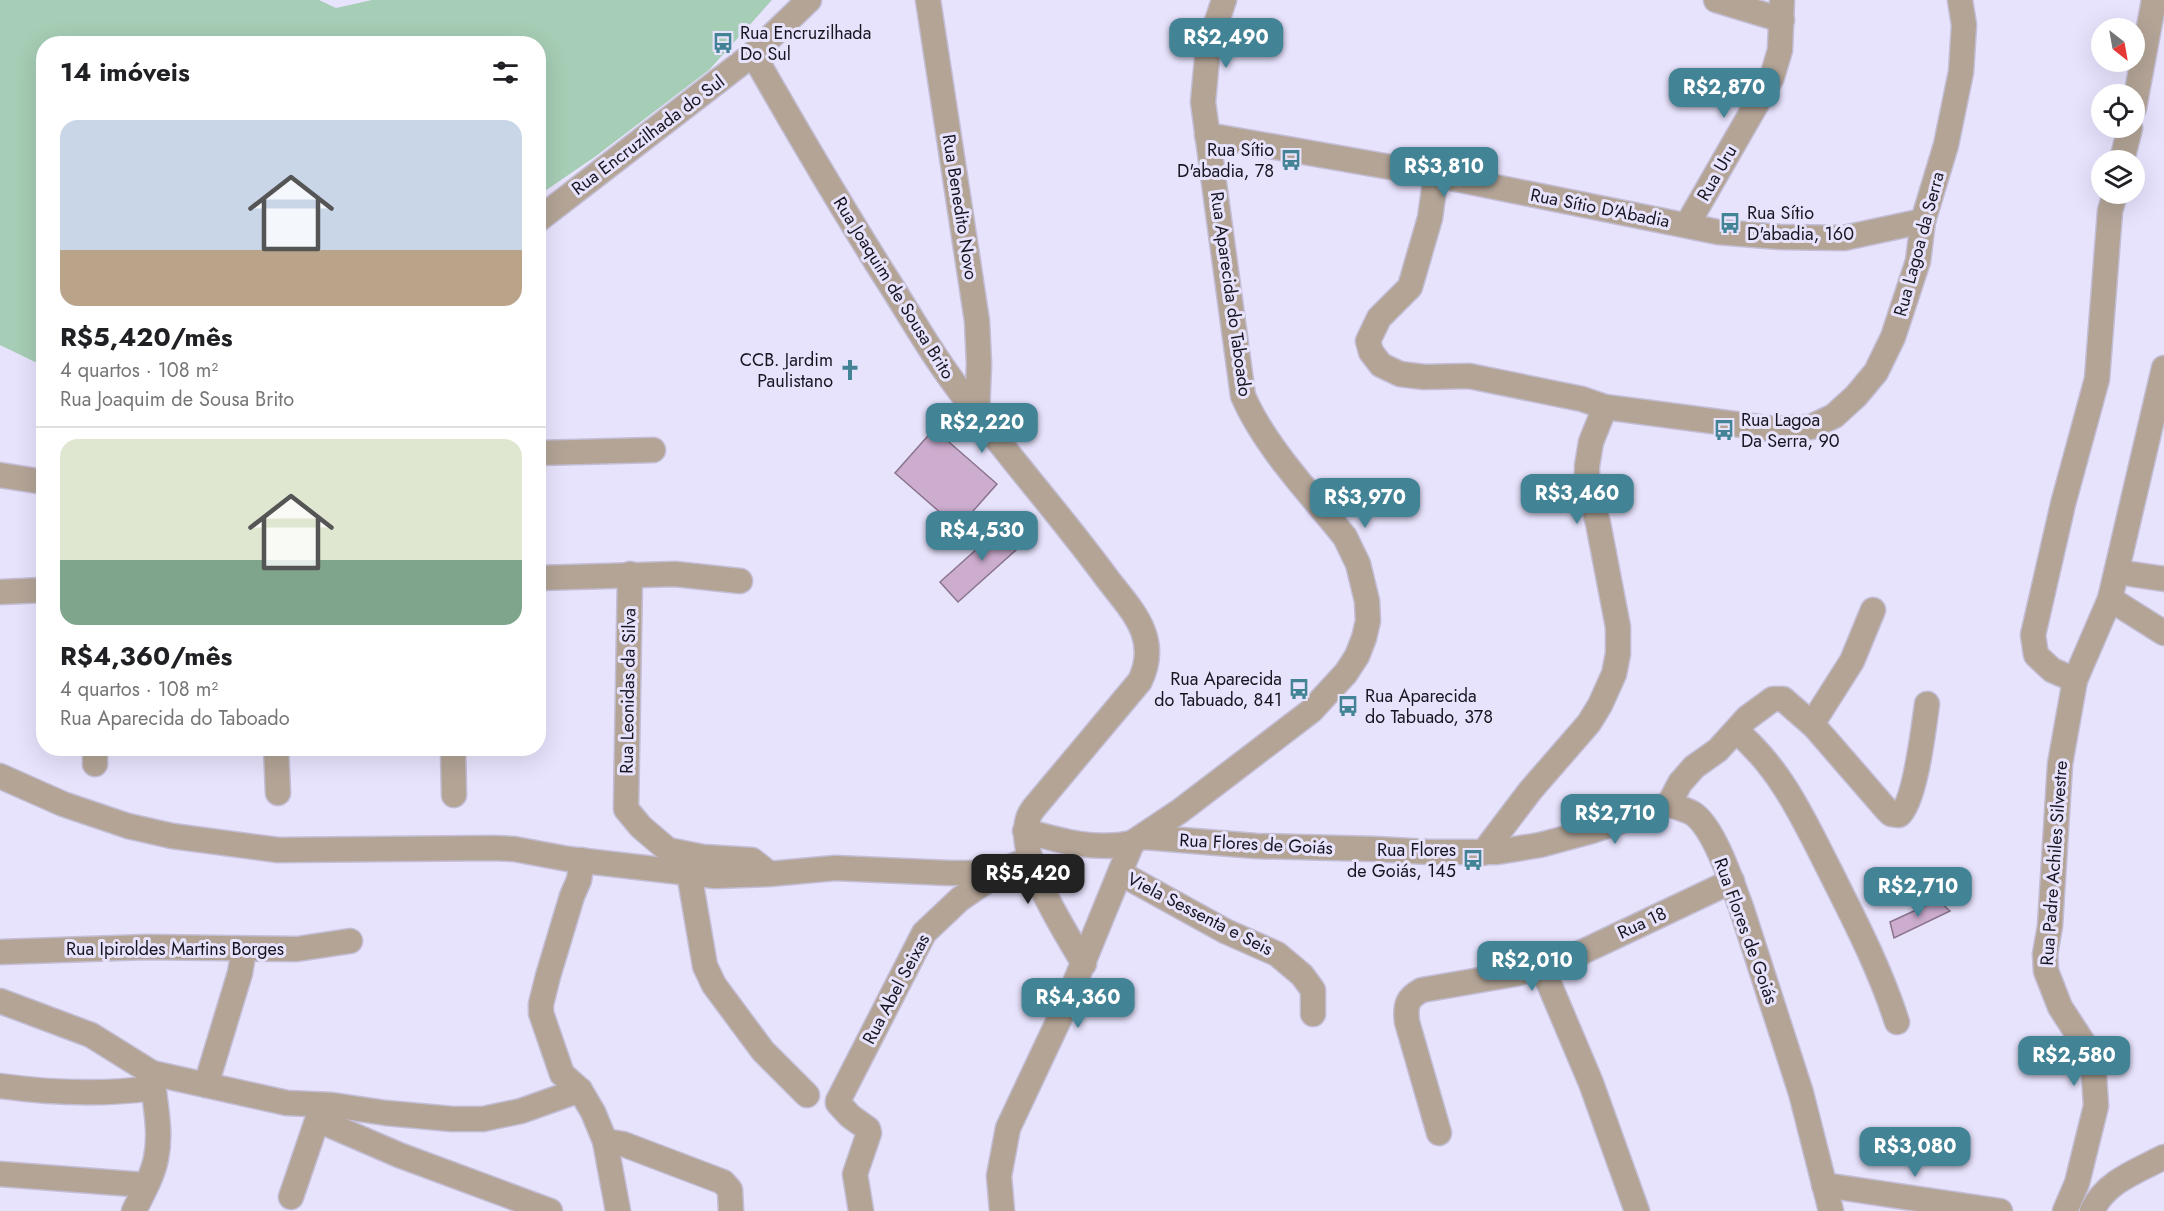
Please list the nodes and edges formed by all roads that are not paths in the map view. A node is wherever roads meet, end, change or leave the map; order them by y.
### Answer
1 (809, 0) edge
2 (928, 0) edge
3 (1224, 0) edge
4 (1716, 0) edge
5 (1960, 0) edge
6 (2154, 0) edge
7 (1782, 10) edge
8 (753, 54) junction
9 (2138, 84) edge
10 (1207, 135) junction
11 (1436, 175) junction
12 (2112, 204) edge
13 (546, 213) edge
14 (1923, 221) junction
15 (1688, 225) junction
16 (2164, 368) edge
17 (1605, 407) junction
18 (977, 414) junction
19 (653, 450) dead end
20 (546, 453) edge
21 (0, 475) edge
22 (36, 481) edge
23 (2117, 572) junction
24 (630, 574) junction
25 (546, 578) edge
26 (2164, 579) edge
27 (740, 581) dead end
28 (36, 590) edge
29 (0, 592) edge
30 (2110, 599) junction
31 (1873, 610) dead end
32 (2164, 633) edge
33 (2075, 680) junction
34 (1928, 704) dead end
35 (1812, 723) junction
36 (1736, 731) junction
37 (276, 756) edge
38 (453, 756) edge
39 (0, 776) edge
40 (11, 784) edge
41 (278, 793) dead end
42 (454, 795) dead end
43 (1669, 804) junction
44 (1025, 831) junction
45 (1138, 840) junction
46 (1483, 853) junction
47 (1029, 859) junction
48 (582, 860) junction
49 (1001, 871) junction
50 (689, 873) junction
51 (1120, 873) junction
52 (769, 874) junction
53 (1732, 881) junction
54 (350, 941) dead end
55 (244, 949) junction
56 (0, 952) edge
57 (1084, 963) junction
58 (1542, 968) junction
59 (0, 1001) edge
60 (1313, 1014) dead end
61 (1897, 1022) dead end
62 (152, 1080) junction
63 (206, 1085) junction
64 (0, 1086) edge
65 (580, 1090) junction
66 (807, 1095) dead end
67 (320, 1113) junction
68 (1439, 1133) dead end
69 (605, 1141) junction
70 (2164, 1157) edge
71 (0, 1174) edge
72 (146, 1185) junction
73 (1824, 1185) junction
74 (291, 1197) dead end
75 (1630, 1209) edge
76 (134, 1211) edge
77 (550, 1211) edge
78 (618, 1211) edge
79 (731, 1211) edge
80 (861, 1211) edge
81 (1002, 1211) edge
82 (1831, 1211) edge
83 (2000, 1211) edge
84 (2065, 1211) edge
85 (2092, 1211) edge

1 - 8 street, Rua Encruzilhada do Sul
2 - 18 street, Rua Benedito Novo
3 - 10 street, Rua Aparecida do Taboado
4 - 7 street
5 - 14 street, Rua Lagoa da Serra
6 - 9 street
7 - 15 street, Rua Uru
8 - 13 street, Rua Encruzilhada do Sul
8 - 18 street, Rua Joaquim de Sousa Brito
10 - 11 street, Rua Sítio D'Abadia
10 - 45 street, Rua Aparecida do Taboado
11 - 15 street, Rua Sítio D'Abadia
11 - 17 street, Rua Lagoa da Serra
12 - 33 street
14 - 15 street, Rua Sítio D'Abadia
14 - 17 street, Rua Lagoa da Serra
16 - 23 street, Rua Padre Achiles Silvestre
17 - 46 street
18 - 44 street, Rua Joaquim de Sousa Brito
19 - 20 street
21 - 22 street
23 - 26 street
23 - 30 street, Rua Padre Achiles Silvestre
24 - 25 street
24 - 27 street
24 - 52 street, Rua Leonidas da Silva
28 - 29 street
30 - 32 street
30 - 33 street, Rua Padre Achiles Silvestre
31 - 35 street
33 - 84 street, Rua Padre Achiles Silvestre
34 - 35 street
35 - 36 street
36 - 43 street
36 - 61 street
37 - 41 street
38 - 42 street
39 - 40 street
40 - 48 street
43 - 46 street, Rua Flores de Goiás
43 - 53 street, Rua Flores de Goiás
44 - 45 street, Rua Flores de Goiás
44 - 47 street
45 - 46 street, Rua Flores de Goiás
45 - 51 street
47 - 49 street
47 - 57 street
48 - 50 street
48 - 65 street
49 - 52 street
49 - 80 street, Rua Abel Seixas
50 - 52 street
50 - 66 street
51 - 57 street
51 - 60 street, Viela Sessenta e Seis
53 - 58 street, Rua 18
53 - 73 street, Rua Flores de Goiás
54 - 55 street, Rua Ipiroldes Martins Borges
55 - 56 street, Rua Ipiroldes Martins Borges
55 - 63 street
57 - 81 street
58 - 68 street, Rua 18
58 - 75 street
59 - 62 street
62 - 63 street
62 - 64 street
62 - 72 street
63 - 67 street
65 - 67 street
65 - 69 street
67 - 74 street
67 - 77 street
69 - 78 street
69 - 79 street
70 - 85 street
71 - 72 street
72 - 76 street
73 - 82 street, Rua Flores de Goiás
73 - 83 street

